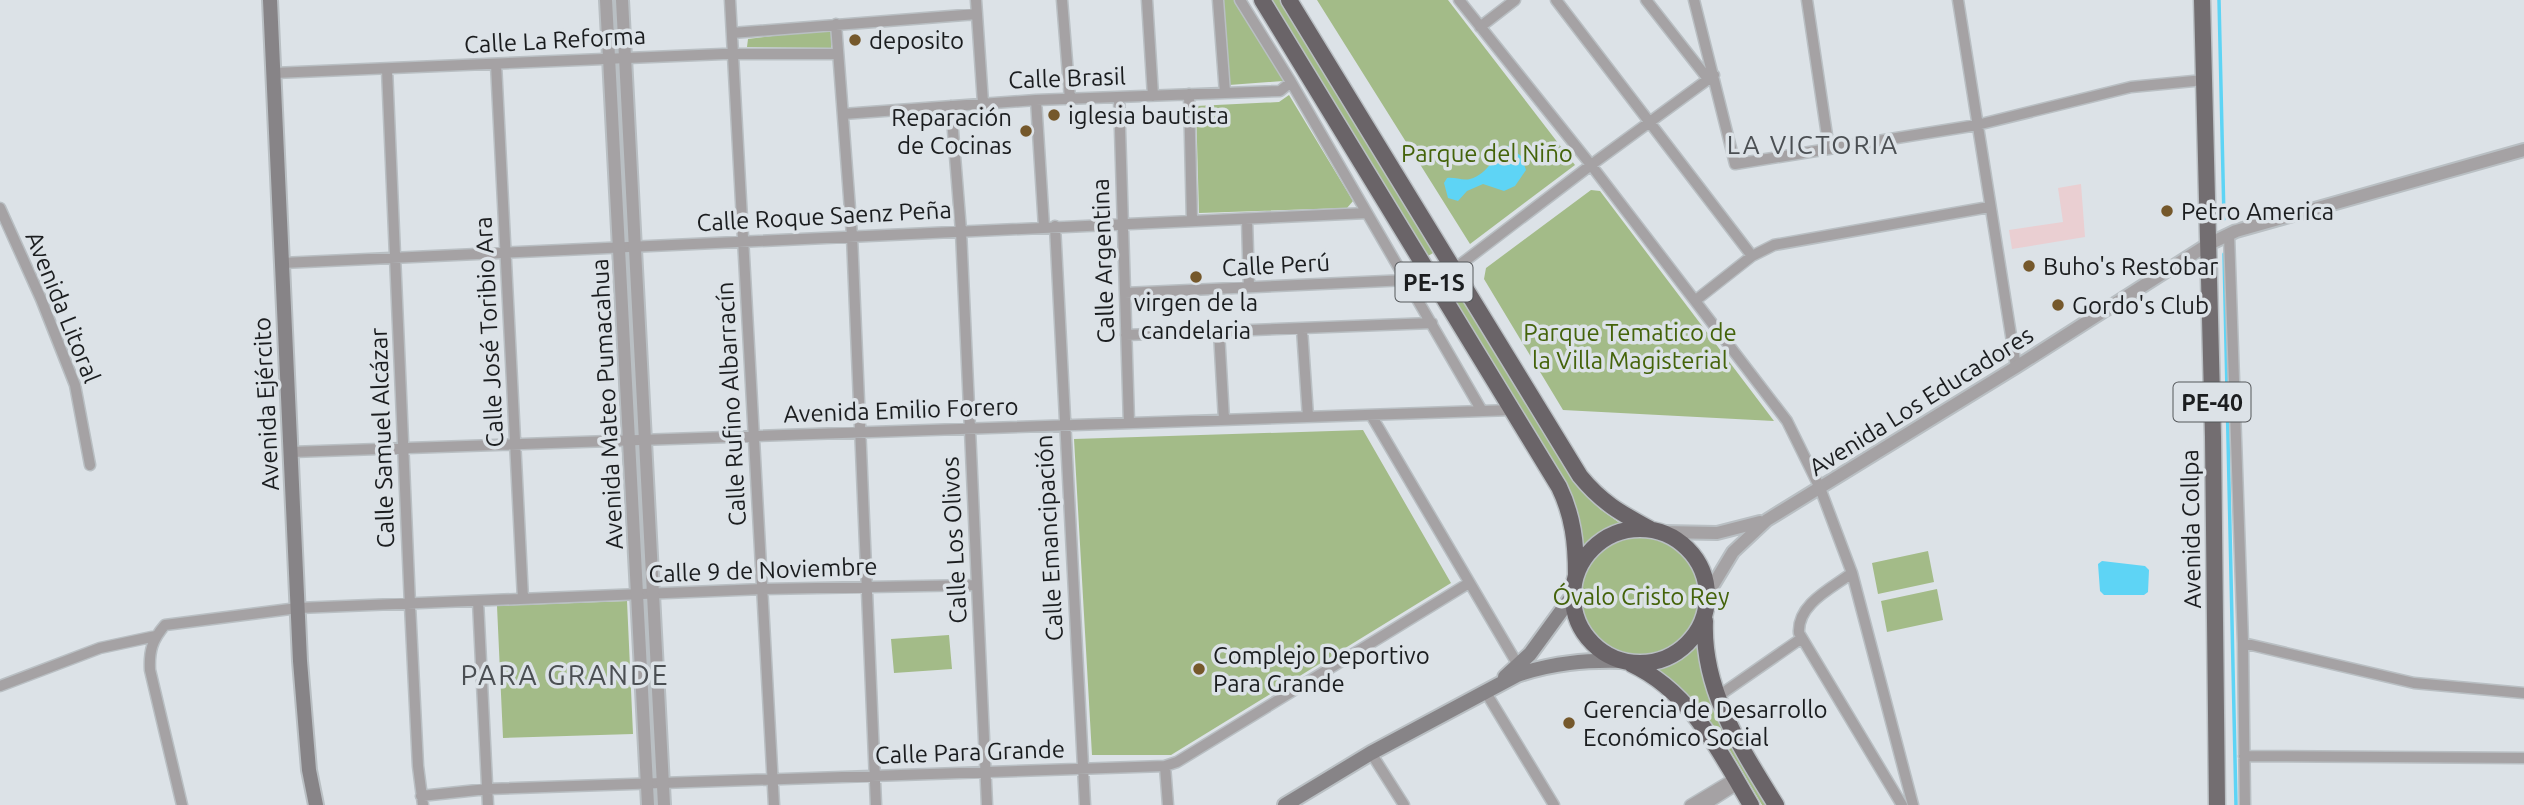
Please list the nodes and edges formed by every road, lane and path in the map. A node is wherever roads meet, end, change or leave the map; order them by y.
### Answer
1 (271, 0) edge
2 (606, 0) edge
3 (622, 0) edge
4 (730, 0) edge
5 (976, 0) edge
6 (1062, 0) edge
7 (1147, 0) edge
8 (1218, 0) edge
9 (1240, 0) edge
10 (1262, 0) edge
11 (1289, 0) edge
12 (1459, 0) edge
13 (1515, 0) edge
14 (1556, 0) edge
15 (1646, 0) edge
16 (1694, 0) edge
17 (1807, 0) edge
18 (1958, 0) edge
19 (2202, 0) edge
20 (977, 13) junction
21 (836, 24) junction
22 (1480, 27) junction
23 (732, 33) junction
24 (733, 54) junction
25 (838, 54) junction
26 (609, 58) junction
27 (624, 58) junction
28 (496, 64) junction
29 (387, 69) junction
30 (274, 73) junction
31 (1711, 77) junction
32 (2204, 80) junction
33 (1291, 82) junction
34 (1225, 93) junction
35 (1189, 94) junction
36 (1153, 96) junction
37 (1119, 97) junction
38 (1070, 99) junction
39 (1036, 100) junction
40 (983, 103) junction
41 (951, 106) junction
42 (843, 114) junction
43 (1651, 121) junction
44 (1977, 125) junction
45 (1829, 149) junction
46 (2524, 150) edge
47 (1591, 165) junction
48 (1989, 207) junction
49 (0, 208) edge
50 (1367, 213) junction
51 (1247, 219) junction
52 (1192, 221) junction
53 (1123, 224) junction
54 (1049, 226) junction
55 (961, 231) junction
56 (2230, 235) junction
57 (852, 236) junction
58 (744, 241) junction
59 (635, 246) junction
60 (2207, 246) junction
61 (620, 247) junction
62 (506, 252) junction
63 (1444, 255) junction
64 (1752, 256) junction
65 (395, 258) junction
66 (282, 263) junction
67 (1425, 267) junction
68 (1453, 270) junction
69 (1408, 281) junction
70 (1250, 288) junction
71 (1125, 293) junction
72 (1696, 300) junction
73 (1432, 323) junction
74 (1302, 328) junction
75 (1219, 332) junction
76 (1126, 335) junction
77 (2016, 368) junction
78 (1512, 410) junction
79 (1482, 411) junction
80 (1371, 415) junction
81 (1308, 417) junction
82 (1224, 420) junction
83 (1129, 423) junction
84 (1064, 426) junction
85 (970, 429) junction
86 (860, 432) junction
87 (754, 436) junction
88 (631, 440) junction
89 (645, 440) junction
90 (515, 444) junction
91 (404, 448) junction
92 (291, 452) junction
93 (90, 465) dead end
94 (1820, 488) junction
95 (1767, 520) junction
96 (1656, 531) junction
97 (1852, 572) junction
98 (1577, 575) junction
99 (1469, 583) junction
100 (977, 585) junction
101 (867, 587) junction
102 (762, 589) junction
103 (653, 594) junction
104 (639, 595) junction
105 (1573, 595) junction
106 (1707, 595) junction
107 (523, 599) junction
108 (478, 601) junction
109 (410, 605) junction
110 (298, 608) junction
111 (1705, 612) junction
112 (156, 636) junction
113 (1802, 638) junction
114 (2243, 643) junction
115 (1625, 662) junction
116 (1518, 665) junction
117 (0, 686) edge
118 (1485, 691) junction
119 (2524, 692) edge
120 (1717, 697) junction
121 (1371, 753) junction
122 (2244, 757) junction
123 (2524, 758) edge
124 (1165, 766) junction
125 (1083, 769) junction
126 (985, 772) junction
127 (875, 776) junction
128 (773, 779) junction
129 (1737, 781) junction
130 (647, 783) junction
131 (663, 783) junction
132 (487, 789) junction
133 (422, 800) edge
134 (182, 805) edge
135 (316, 805) edge
136 (488, 805) edge
137 (648, 805) edge
138 (664, 805) edge
139 (774, 805) edge
140 (876, 805) edge
141 (987, 805) edge
142 (1085, 805) edge
143 (1168, 805) edge
144 (1285, 805) edge
145 (1404, 805) edge
146 (1554, 805) edge
147 (1690, 805) edge
148 (1705, 805) edge
149 (1751, 805) edge
150 (1776, 805) edge
151 (1902, 805) edge
152 (1913, 805) edge
153 (2217, 805) edge
154 (2245, 805) edge

1 - 30 main road, Avenida Ejército
2 - 26 street, Avenida Mateo Pumacahua
3 - 27 street, Avenida Mateo Pumacahua
4 - 23 street, Calle Rufino Albarracín
5 - 20 street
6 - 38 street
7 - 36 street
8 - 34 street
9 - 33 street
10 - 67 highway, PE-1S
11 - 63 highway, PE-1S
12 - 22 street
13 - 22 street
14 - 43 street
15 - 31 street
16 - 31 street
17 - 45 street
18 - 44 street
19 - 32 main road, Avenida Collpa / PE-40
20 - 21 street
20 - 40 street
21 - 23 street
21 - 25 street
22 - 47 street
23 - 24 street, Calle Rufino Albarracín
24 - 25 street, Calle La Reforma
24 - 27 street, Calle La Reforma
24 - 58 street, Calle Rufino Albarracín
25 - 42 street
26 - 27 street, Calle La Reforma
26 - 28 street, Calle La Reforma
26 - 61 street, Avenida Mateo Pumacahua
27 - 59 street, Avenida Mateo Pumacahua
28 - 29 street, Calle La Reforma
28 - 62 street, Calle José Toribio Ara
29 - 30 street, Calle La Reforma
29 - 65 street, Calle Samuel Alcázar
30 - 66 main road, Avenida Ejército
31 - 43 street
31 - 45 street
32 - 44 street
32 - 60 main road, Avenida Collpa / PE-40
33 - 34 street, Calle Brasil
33 - 50 street
34 - 35 street, Calle Brasil
35 - 36 street, Calle Brasil
35 - 52 street
36 - 37 street, Calle Brasil
37 - 38 street, Calle Brasil
37 - 53 street, Calle Argentina
38 - 39 street, Calle Brasil
39 - 40 street, Calle Brasil
39 - 54 street, Calle Emancipación
40 - 41 street, Calle Brasil
41 - 42 street, Calle Brasil
41 - 55 street, Calle Los Olivos
42 - 57 street
43 - 47 street
43 - 64 street
44 - 45 street
44 - 48 street
46 - 56 street, Avenida Los Educadores
47 - 68 street
47 - 72 street
48 - 64 street
48 - 77 street
49 - 93 street, Avenida Litoral
50 - 51 street, Calle Roque Saenz Peña
50 - 69 street
51 - 52 street, Calle Roque Saenz Peña
51 - 70 street
52 - 53 street, Calle Roque Saenz Peña
53 - 54 street, Calle Roque Saenz Peña
53 - 71 street, Calle Argentina
54 - 55 street, Calle Roque Saenz Peña
54 - 84 street, Calle Emancipación
55 - 57 street, Calle Roque Saenz Peña
55 - 85 street, Calle Los Olivos
56 - 60 street, Avenida Los Educadores
56 - 114 street
57 - 58 street, Calle Roque Saenz Peña
57 - 86 street
58 - 59 street, Calle Roque Saenz Peña
58 - 87 street, Calle Rufino Albarracín
59 - 61 street, Calle Roque Saenz Peña
59 - 89 street, Avenida Mateo Pumacahua
60 - 77 street, Avenida Los Educadores
60 - 153 main road, Avenida Collpa / PE-40
61 - 62 street, Calle Roque Saenz Peña
61 - 88 street, Avenida Mateo Pumacahua
62 - 65 street, Calle Roque Saenz Peña
62 - 90 street, Calle José Toribio Ara
63 - 67 highway
63 - 68 highway, PE-1S
64 - 72 street
65 - 66 street, Calle Roque Saenz Peña
65 - 91 street, Calle Samuel Alcázar
66 - 92 main road, Avenida Ejército
67 - 69 street
67 - 78 highway, PE-1S
68 - 96 highway, PE-1S
69 - 70 street, Calle Perú
69 - 73 street
70 - 71 street, Calle Perú
71 - 76 street, Calle Argentina
72 - 94 street
73 - 74 street
73 - 79 street
74 - 75 street
74 - 81 street
75 - 76 street
75 - 82 street
76 - 83 street, Calle Argentina
77 - 94 street, Avenida Los Educadores
78 - 79 street, Avenida Emilio Forero
78 - 98 highway, PE-1S
79 - 80 street, Avenida Emilio Forero
80 - 81 street, Avenida Emilio Forero
80 - 99 street
81 - 82 street, Avenida Emilio Forero
82 - 83 street, Avenida Emilio Forero
83 - 84 street, Avenida Emilio Forero
84 - 85 street, Avenida Emilio Forero
84 - 125 street, Calle Emancipación
85 - 86 street, Avenida Emilio Forero
85 - 100 street, Calle Los Olivos
86 - 87 street, Avenida Emilio Forero
86 - 101 street
87 - 89 street, Avenida Emilio Forero
87 - 102 street, Calle Rufino Albarracín
88 - 89 street, Avenida Emilio Forero
88 - 90 street, Avenida Emilio Forero
88 - 104 street, Avenida Mateo Pumacahua
89 - 103 street, Avenida Mateo Pumacahua
90 - 91 street, Avenida Emilio Forero
90 - 107 street, Calle José Toribio Ara
91 - 92 street, Avenida Emilio Forero
91 - 109 street, Calle Samuel Alcázar
92 - 110 main road, Avenida Ejército
94 - 95 street, Avenida Los Educadores
94 - 97 street
95 - 96 street, Avenida Los Educadores
95 - 106 street, Avenida Los Educadores
96 - 98 highway, PE-1S
96 - 106 highway, PE-1S
97 - 113 street
97 - 152 street
98 - 105 highway, PE-1S
99 - 116 street
99 - 124 street, Calle Para Grande
100 - 101 street, Calle 9 de Noviembre
100 - 126 street, Calle Los Olivos
101 - 102 street, Calle 9 de Noviembre
101 - 127 street
102 - 103 street, Calle 9 de Noviembre
102 - 128 street, Calle Rufino Albarracín
103 - 104 street, Calle 9 de Noviembre
103 - 131 street, Avenida Mateo Pumacahua
104 - 107 street, Calle 9 de Noviembre
104 - 130 street, Avenida Mateo Pumacahua
105 - 115 highway, PE-1S
105 - 116 main road
106 - 111 highway, PE-1S
107 - 108 street, Calle 9 de Noviembre
108 - 109 street, Calle 9 de Noviembre
108 - 132 street
109 - 110 street, Calle 9 de Noviembre
109 - 133 street, Calle Samuel Alcázar
110 - 112 street, Calle 9 de Noviembre
110 - 135 main road, Avenida Ejército
111 - 115 highway, PE-1S
111 - 120 highway, PE-1S
112 - 117 street, Calle 9 de Noviembre
112 - 134 street
113 - 120 street
113 - 151 street
114 - 119 street
114 - 122 street
115 - 118 main road
115 - 129 highway, PE-1S
116 - 118 main road
118 - 121 main road
118 - 146 street
120 - 150 highway, PE-1S
121 - 144 main road
121 - 145 street
122 - 123 street
122 - 154 street
124 - 125 street, Calle Para Grande
124 - 143 street
125 - 126 street, Calle Para Grande
125 - 142 street, Calle Emancipación
126 - 127 street, Calle Para Grande
126 - 141 street, Calle Los Olivos
127 - 128 street, Calle Para Grande
127 - 140 street
128 - 131 street, Calle Para Grande
128 - 139 street, Calle Rufino Albarracín
129 - 147 street
129 - 148 street
129 - 149 highway, PE-1S
130 - 131 street, Calle Para Grande
130 - 132 street, Calle Para Grande
130 - 137 street, Avenida Mateo Pumacahua
131 - 138 street, Avenida Mateo Pumacahua
132 - 133 street, Calle Para Grande
132 - 136 street

